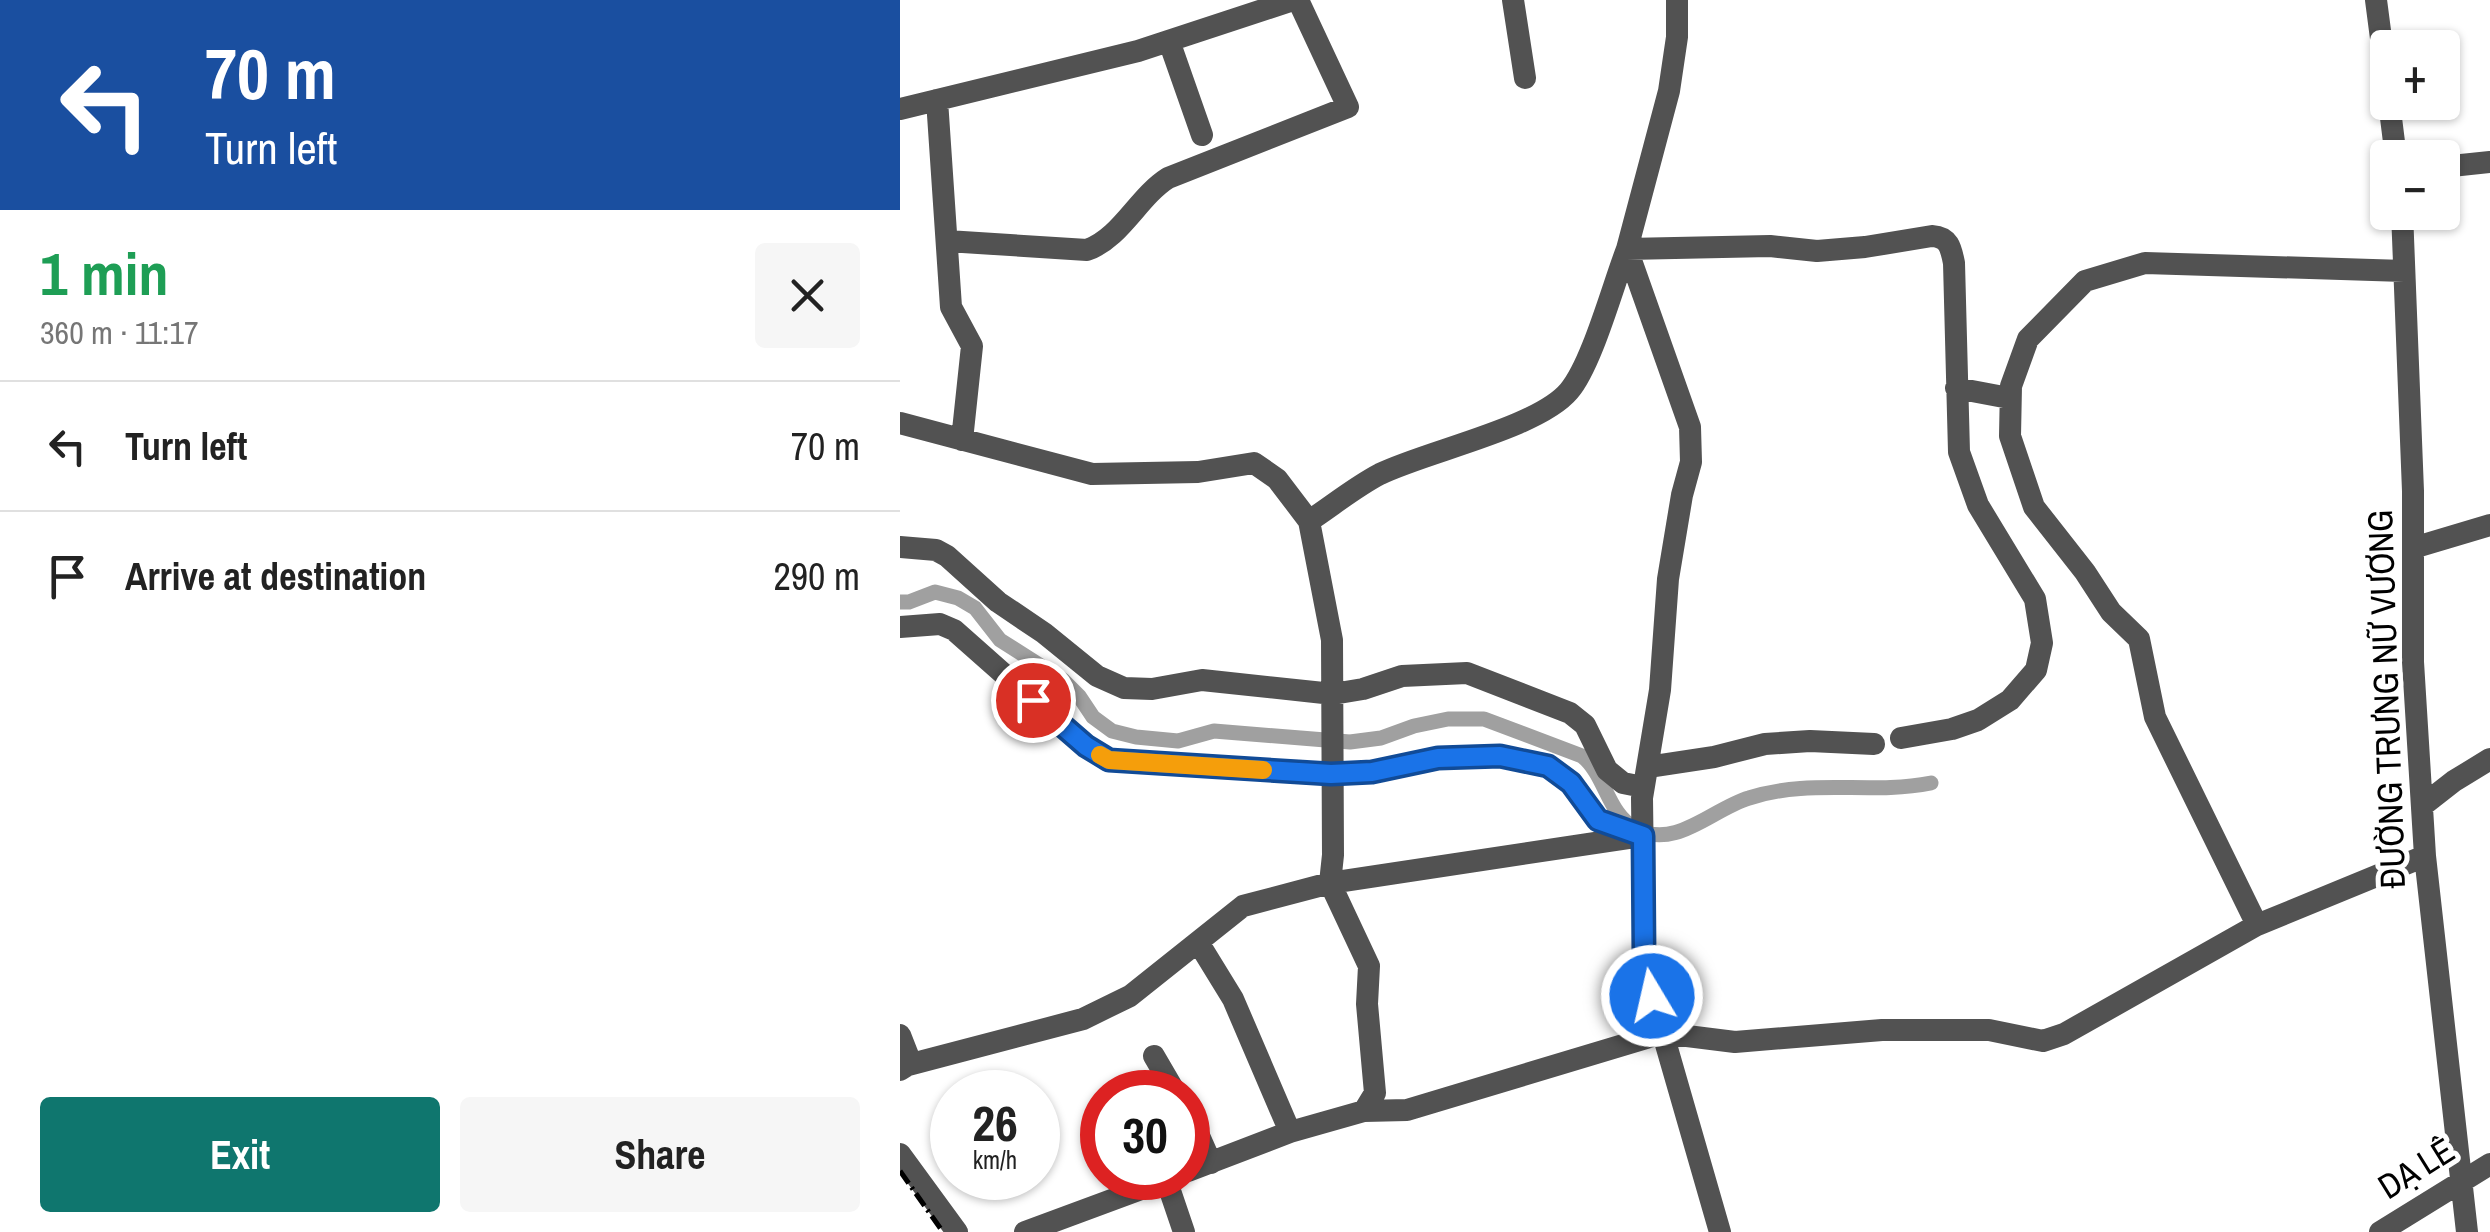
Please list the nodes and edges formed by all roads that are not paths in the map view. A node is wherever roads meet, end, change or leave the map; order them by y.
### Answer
1 (1295, 0) edge
2 (1513, 0) edge
3 (1677, 0) edge
4 (2376, 0) edge
5 (2380, 30) edge
6 (1169, 41) junction
7 (1524, 78) dead end
8 (936, 100) junction
9 (900, 109) edge
10 (1202, 134) dead end
11 (2490, 162) edge
12 (2460, 164) edge
13 (2403, 230) edge
14 (946, 242) junction
15 (1627, 249) junction
16 (2404, 271) junction
17 (1962, 389) junction
18 (2004, 396) junction
19 (900, 423) edge
20 (962, 440) junction
21 (1310, 522) junction
22 (2490, 525) edge
23 (900, 547) edge
24 (2413, 548) junction
25 (900, 627) edge
26 (1333, 694) junction
27 (1901, 738) dead end
28 (1874, 744) dead end
29 (2490, 759) edge
30 (1331, 772) junction
31 (1644, 784) junction
32 (2422, 806) junction
33 (1642, 830) junction
34 (2425, 856) junction
35 (1330, 883) junction
36 (2257, 925) junction
37 (1198, 942) junction
38 (1663, 1033) junction
39 (900, 1035) edge
40 (1154, 1056) dead end
41 (904, 1067) edge
42 (1163, 1070) edge
43 (1364, 1110) junction
44 (1290, 1132) junction
45 (900, 1154) edge
46 (1211, 1163) edge
47 (2490, 1164) edge
48 (2463, 1180) junction
49 (1111, 1200) edge
50 (1179, 1200) edge
51 (957, 1232) edge
52 (1025, 1232) edge
53 (1184, 1232) edge
54 (1720, 1232) edge
55 (2380, 1232) edge
56 (2467, 1232) edge
57 (2484, 1232) edge

1 - 6 street
1 - 14 street
2 - 7 street
3 - 15 street
4 - 5 street
6 - 8 street
6 - 10 street
8 - 9 street
8 - 14 street
11 - 12 street
13 - 16 street, ĐƯỜNG TRƯNG NỮ VƯƠNG
14 - 20 street
15 - 17 street
15 - 21 street
15 - 31 street
16 - 18 street
16 - 24 street, ĐƯỜNG TRƯNG NỮ VƯƠNG
17 - 18 street
17 - 27 street
18 - 36 street
19 - 20 street
20 - 21 street
21 - 26 street
22 - 24 street
23 - 26 street
24 - 32 street, ĐƯỜNG TRƯNG NỮ VƯƠNG
25 - 30 street
26 - 30 street
26 - 31 street
28 - 31 street
29 - 32 street
30 - 33 street
30 - 35 street
31 - 33 street
32 - 34 street, ĐƯỜNG TRƯNG NỮ VƯƠNG
33 - 35 street
33 - 38 street
34 - 36 street
34 - 48 street, ĐƯỜNG TRƯNG NỮ VƯƠNG
35 - 37 street
35 - 43 street
36 - 38 street
37 - 41 street
37 - 44 street
38 - 43 street
38 - 54 street
39 - 41 street
40 - 42 street
43 - 44 street
44 - 46 street
45 - 51 street
47 - 48 street, DẠ LÊ
48 - 55 street, DẠ LÊ
48 - 56 street
48 - 57 street
49 - 52 street
50 - 53 street

